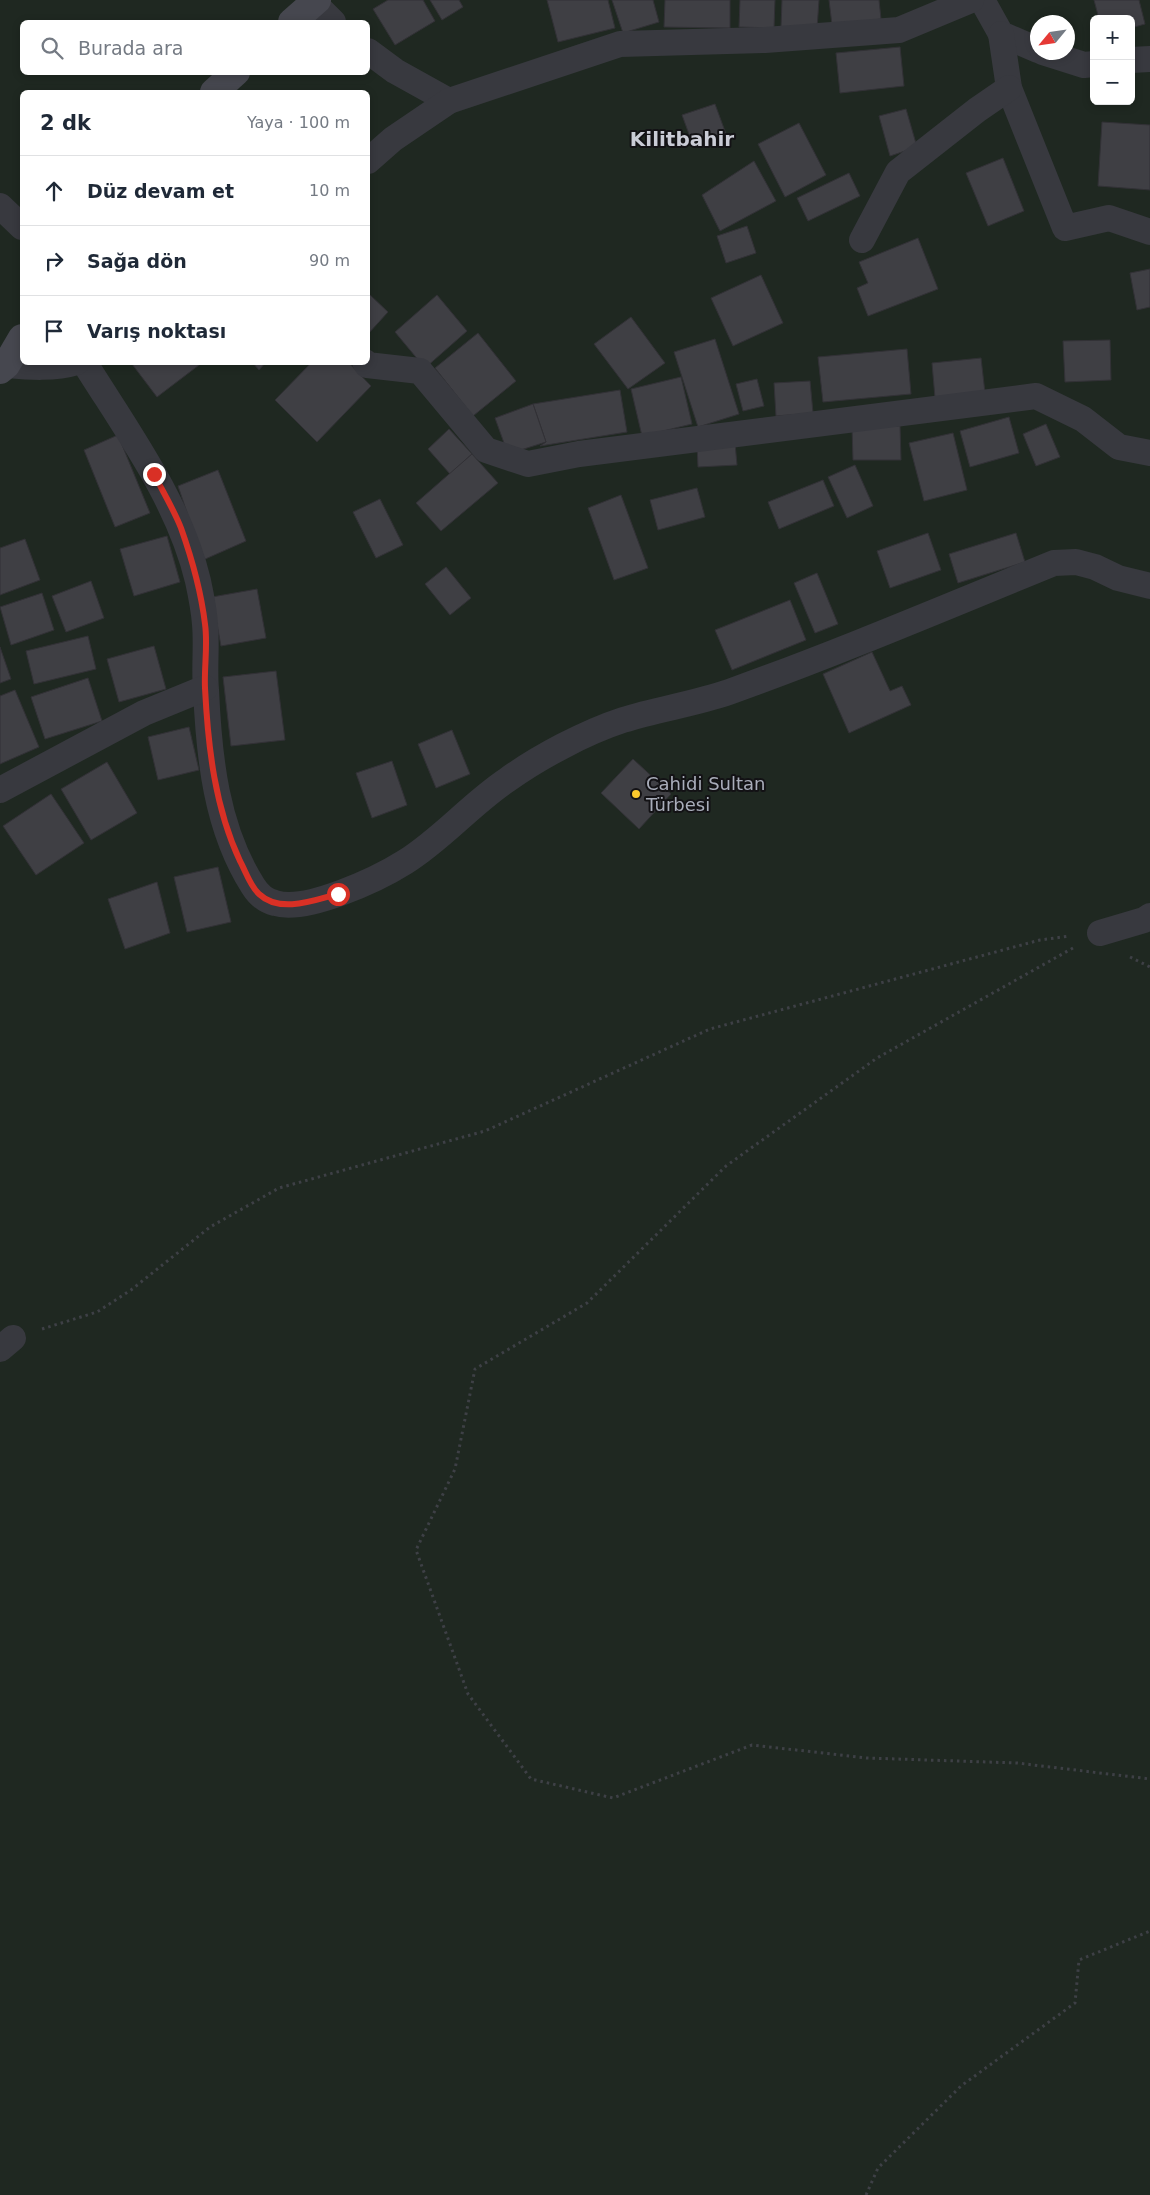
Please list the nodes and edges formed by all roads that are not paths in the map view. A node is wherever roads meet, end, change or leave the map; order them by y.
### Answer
1 (971, 0) edge
2 (982, 0) edge
3 (316, 2) edge
4 (294, 20) edge
5 (331, 20) edge
6 (1001, 34) junction
7 (1030, 47) edge
8 (370, 52) edge
9 (1150, 59) edge
10 (1068, 60) edge
11 (1135, 60) edge
12 (1090, 64) edge
13 (233, 75) edge
14 (1009, 88) junction
15 (216, 90) edge
16 (449, 101) junction
17 (370, 159) edge
18 (0, 206) edge
19 (20, 225) edge
20 (1150, 232) edge
21 (862, 240) dead end
22 (20, 341) edge
23 (70, 365) edge
24 (86, 365) edge
25 (367, 365) edge
26 (3, 367) edge
27 (1150, 452) edge
28 (1150, 586) edge
29 (205, 688) junction
30 (0, 790) edge
31 (1150, 916) edge
32 (1100, 933) road end

1 - 16 street
2 - 6 street
3 - 4 street
3 - 5 street
6 - 7 street
6 - 14 street
8 - 16 street
9 - 11 street
10 - 12 street
13 - 15 street
14 - 20 street
14 - 21 street
16 - 17 street
18 - 19 street
22 - 26 street
23 - 26 street
24 - 29 street
25 - 27 street
28 - 29 street
29 - 30 street
31 - 32 street

